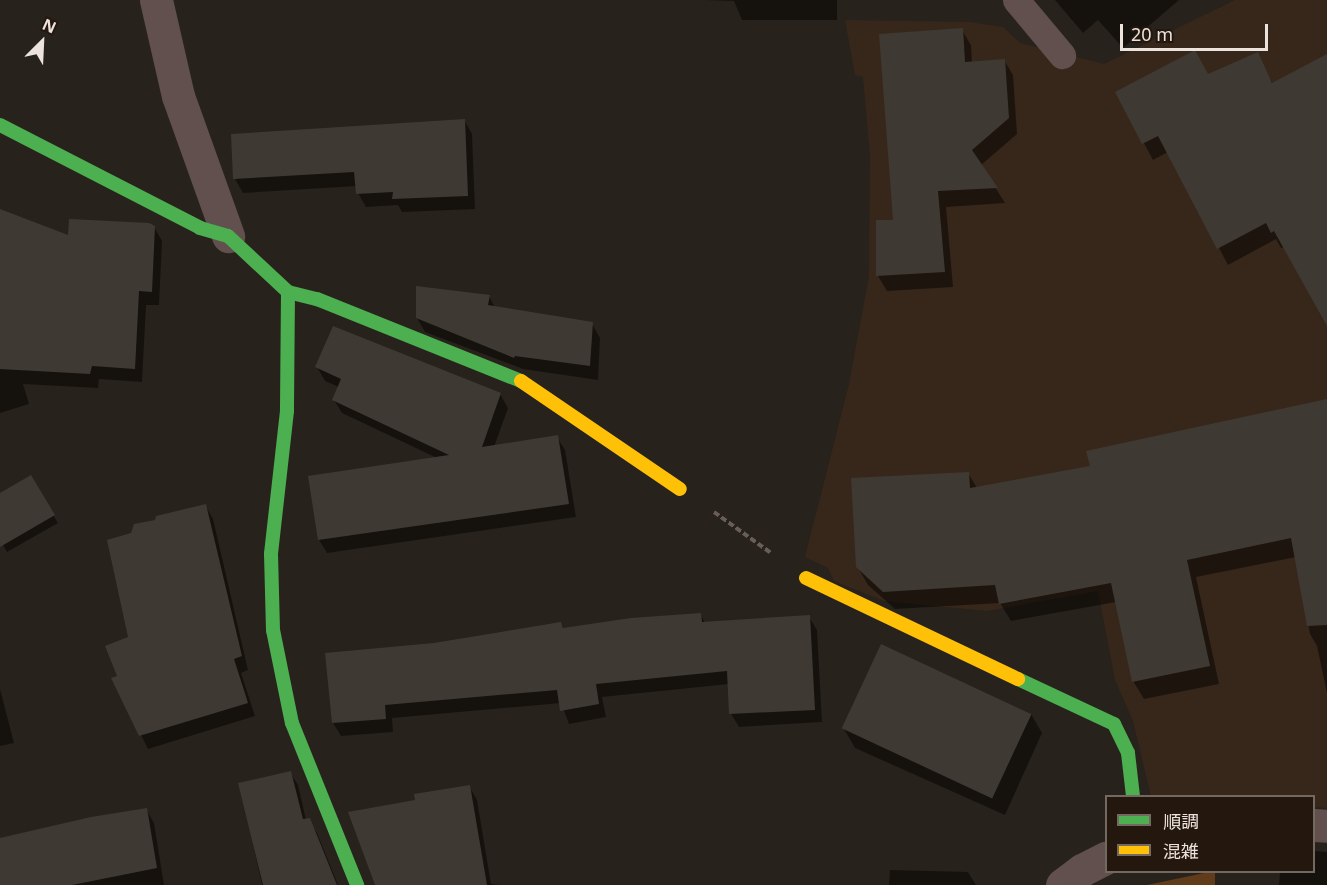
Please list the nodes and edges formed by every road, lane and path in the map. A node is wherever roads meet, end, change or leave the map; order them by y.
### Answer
1 (156, 0) edge
2 (1016, 0) edge
3 (1062, 55) dead end
4 (0, 125) edge
5 (228, 236) junction
6 (288, 292) junction
7 (680, 489) joint
8 (806, 578) joint
9 (1133, 795) edge
10 (1105, 859) edge
11 (357, 885) edge
12 (1062, 885) edge

1 - 5 street
2 - 3 lane
4 - 5 street
5 - 6 street
6 - 7 street
6 - 11 street
7 - 8 path
8 - 9 street
10 - 12 street

